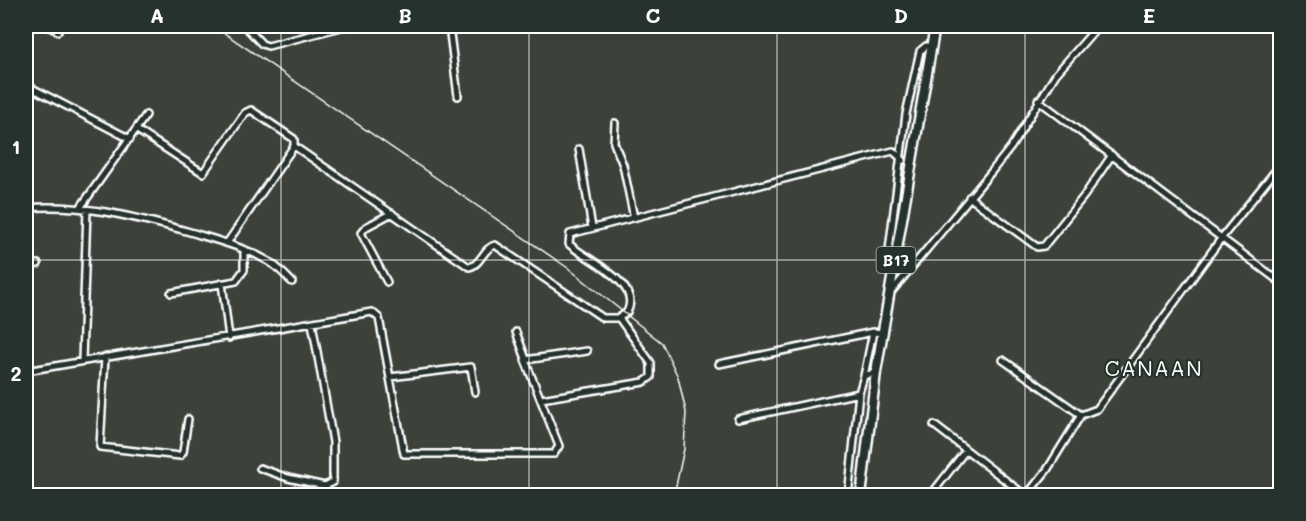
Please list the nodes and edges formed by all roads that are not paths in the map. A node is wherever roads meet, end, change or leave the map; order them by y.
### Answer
1 (46, 26) edge
2 (245, 26) edge
3 (345, 26) edge
4 (449, 26) edge
5 (935, 26) edge
6 (1098, 26) edge
7 (58, 31) dead end
8 (931, 46) junction
9 (26, 85) edge
10 (458, 96) dead end
11 (1038, 100) junction
12 (146, 115) dead end
13 (615, 123) dead end
14 (137, 130) junction
15 (130, 139) junction
16 (294, 146) junction
17 (903, 148) junction
18 (579, 149) dead end
19 (893, 150) junction
20 (1112, 155) junction
21 (903, 160) junction
22 (1281, 165) edge
23 (969, 196) junction
24 (26, 208) edge
25 (80, 208) junction
26 (87, 210) junction
27 (392, 213) junction
28 (634, 218) junction
29 (592, 228) junction
30 (1223, 236) junction
31 (227, 243) junction
32 (244, 251) junction
33 (38, 264) dead end
34 (26, 266) edge
35 (292, 282) dead end
36 (387, 282) dead end
37 (892, 282) junction
38 (1281, 282) edge
39 (222, 284) junction
40 (171, 293) dead end
41 (890, 293) junction
42 (619, 318) junction
43 (312, 323) junction
44 (516, 332) dead end
45 (878, 332) junction
46 (229, 338) junction
47 (587, 351) dead end
48 (105, 357) junction
49 (526, 359) junction
50 (82, 360) junction
51 (1003, 360) dead end
52 (718, 364) dead end
53 (26, 371) edge
54 (876, 372) junction
55 (390, 376) junction
56 (864, 376) junction
57 (476, 392) dead end
58 (859, 393) junction
59 (542, 399) junction
60 (1081, 416) junction
61 (188, 419) dead end
62 (738, 419) dead end
63 (934, 425) dead end
64 (966, 450) junction
65 (260, 468) dead end
66 (848, 495) edge
67 (861, 495) edge
68 (930, 495) edge
69 (1026, 495) edge

1 - 7 street
2 - 3 street
4 - 10 street
5 - 8 main road, B17
6 - 11 street
8 - 17 street
8 - 37 main road, B17
9 - 15 street
11 - 20 street
11 - 23 street
12 - 14 street
13 - 28 street
14 - 15 street
14 - 16 street
15 - 25 street
16 - 27 street
16 - 31 street
17 - 19 street
17 - 21 street
18 - 29 street
19 - 21 street
19 - 28 street
20 - 23 street
20 - 30 street
21 - 37 street
22 - 30 street
23 - 41 street
24 - 25 street
25 - 26 street
26 - 31 street
26 - 50 street
27 - 36 street
27 - 42 street
28 - 29 street
29 - 42 street
30 - 38 street
30 - 60 street
31 - 32 street
32 - 35 street
32 - 39 street
33 - 34 street
37 - 41 main road, B17
39 - 40 street
39 - 46 street
41 - 45 main road, B17
42 - 59 street
43 - 46 street
43 - 55 street
43 - 65 street
44 - 49 street
45 - 52 street
45 - 54 main road, B17
45 - 56 street
46 - 48 street
47 - 49 street
48 - 50 street
48 - 61 street
49 - 59 street
50 - 53 street
51 - 60 street
54 - 56 street
54 - 67 main road, B17
55 - 57 street
55 - 59 street
56 - 58 street
58 - 62 street
58 - 66 street
60 - 69 street
63 - 64 street
64 - 68 street
64 - 69 street

